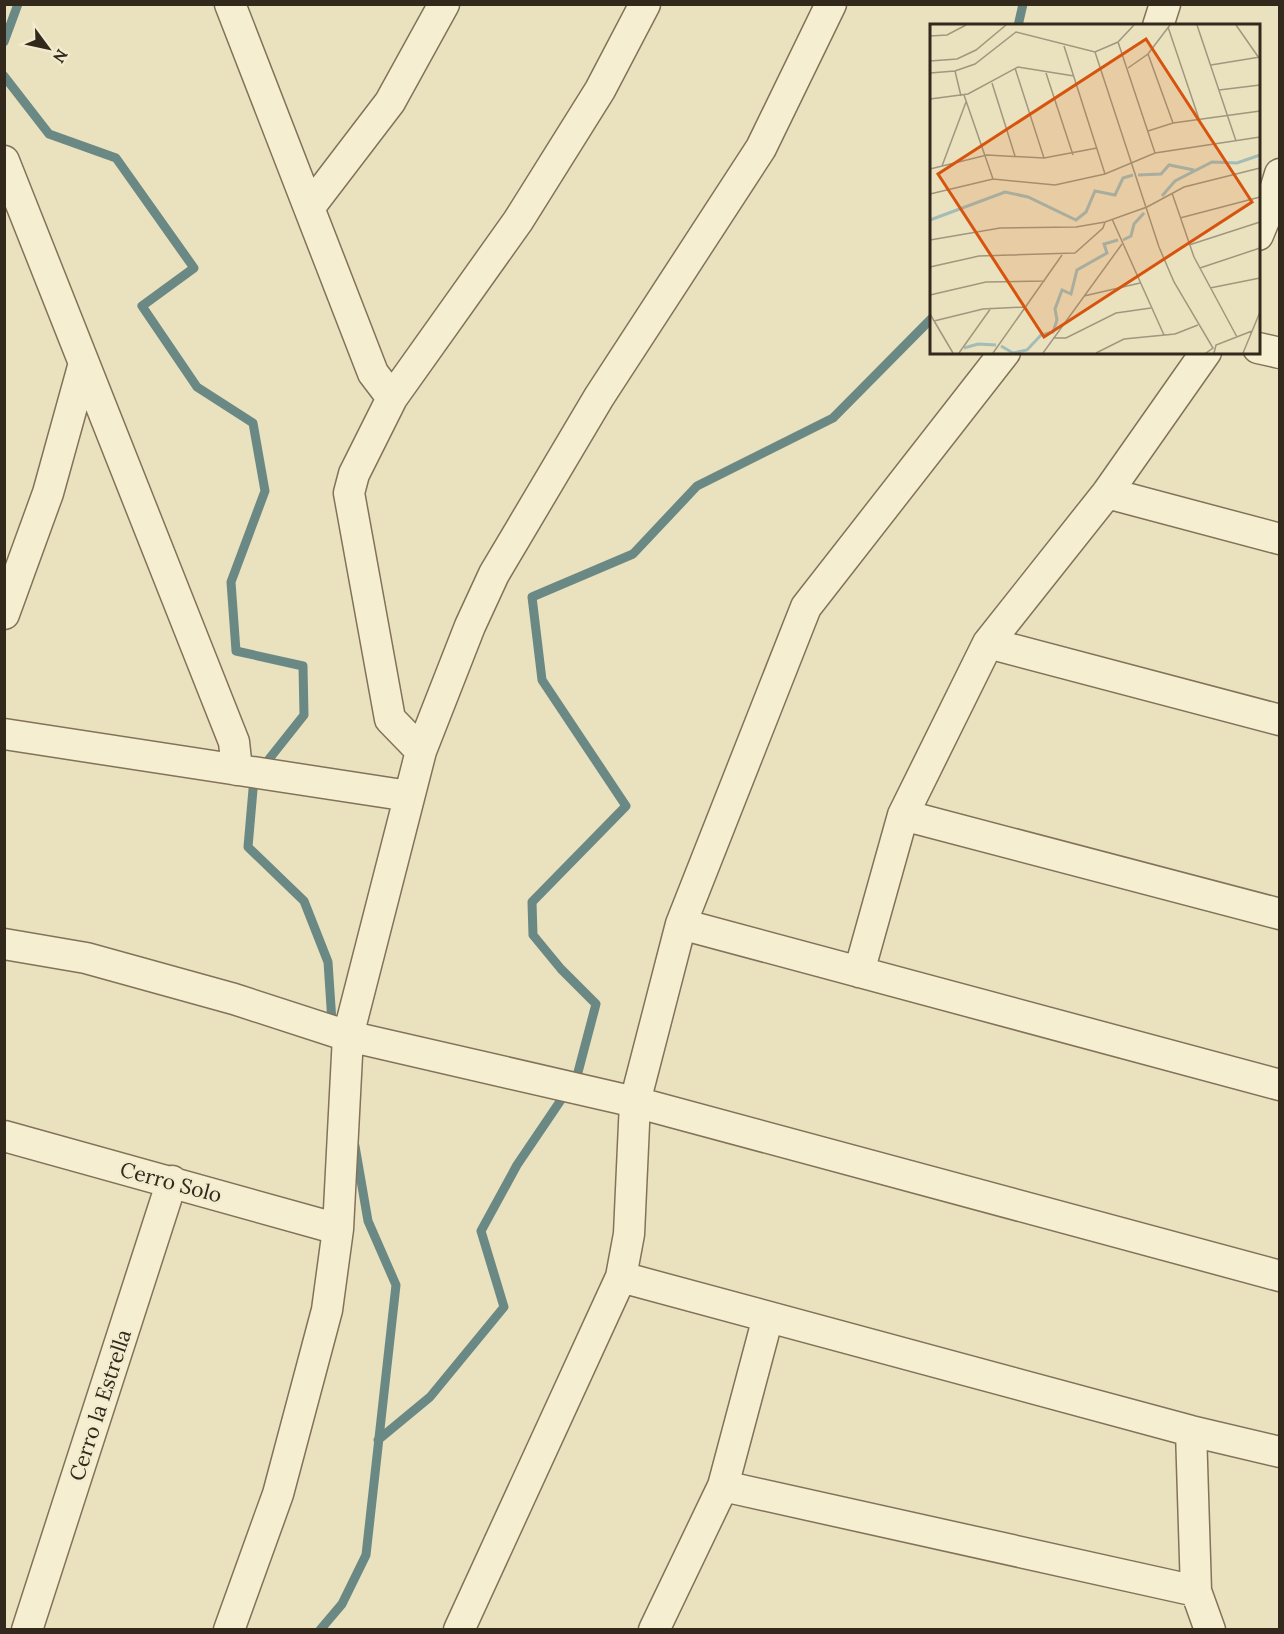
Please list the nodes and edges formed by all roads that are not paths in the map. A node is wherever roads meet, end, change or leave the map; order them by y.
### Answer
1 (444, 4) edge
2 (645, 4) edge
3 (831, 4) edge
4 (1165, 4) edge
5 (233, 7) edge
6 (1159, 24) edge
7 (4, 161) edge
8 (1280, 174) edge
9 (309, 208) junction
10 (1260, 230) edge
11 (1260, 348) edge
12 (1280, 353) edge
13 (1003, 354) edge
14 (1205, 354) edge
15 (84, 363) junction
16 (392, 398) junction
17 (1107, 493) junction
18 (1280, 539) edge
19 (4, 614) edge
20 (988, 643) junction
21 (1280, 720) edge
22 (4, 734) edge
23 (421, 751) junction
24 (237, 770) junction
25 (409, 796) junction
26 (903, 815) junction
27 (1280, 914) edge
28 (681, 924) junction
29 (4, 944) edge
30 (859, 972) junction
31 (348, 1036) junction
32 (1280, 1085) edge
33 (635, 1102) junction
34 (4, 1136) edge
35 (172, 1181) junction
36 (338, 1229) junction
37 (1280, 1276) edge
38 (621, 1277) junction
39 (768, 1317) junction
40 (1191, 1431) junction
41 (1280, 1452) edge
42 (723, 1486) junction
43 (1196, 1591) junction
44 (27, 1629) edge
45 (229, 1629) edge
46 (459, 1629) edge
47 (654, 1629) edge
48 (1210, 1629) edge

1 - 9 street
2 - 16 street
3 - 23 street
4 - 6 street
5 - 9 street
7 - 15 street
8 - 10 street
9 - 16 street
11 - 12 street
13 - 28 street
14 - 17 street
15 - 19 street
15 - 24 street
16 - 23 street
17 - 18 street
17 - 20 street
20 - 21 street
20 - 26 street
22 - 24 street
23 - 25 street
24 - 25 street
25 - 31 street
26 - 27 street
26 - 30 street
28 - 30 street
28 - 33 street
29 - 31 street
30 - 32 street
31 - 33 street
31 - 36 street
33 - 37 street
33 - 38 street
34 - 35 street, Cerro Solo
35 - 36 street, Cerro Solo
35 - 44 street, Cerro la Estrella
36 - 45 street
38 - 39 street
38 - 46 street
39 - 40 street
39 - 42 street
40 - 41 street
40 - 43 street
42 - 43 street
42 - 47 street
43 - 48 street

